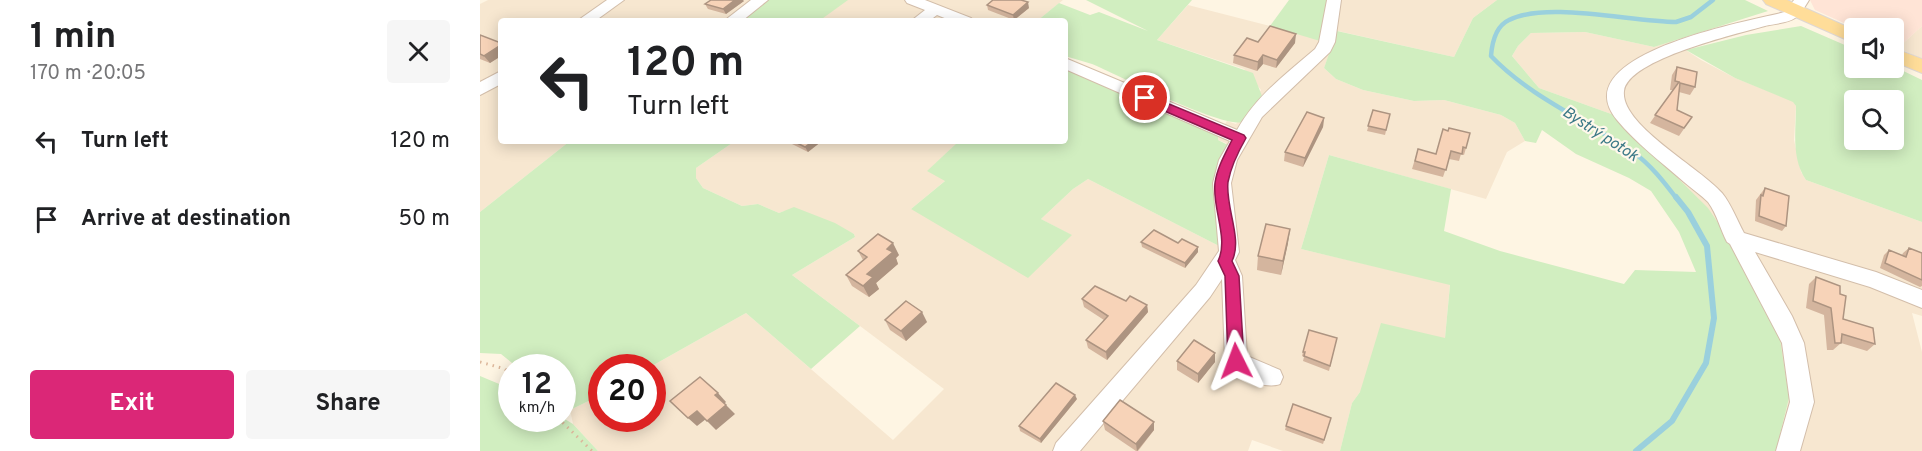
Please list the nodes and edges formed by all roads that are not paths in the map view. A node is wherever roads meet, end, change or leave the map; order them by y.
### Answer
1 (617, 0) edge
2 (761, 0) edge
3 (912, 0) edge
4 (1334, 0) edge
5 (1772, 0) edge
6 (1799, 5) edge
7 (936, 9) junction
8 (590, 18) edge
9 (736, 18) edge
10 (923, 18) edge
11 (958, 18) edge
12 (1844, 31) edge
13 (1904, 59) edge
14 (1068, 64) edge
15 (1922, 67) edge
16 (498, 78) edge
17 (480, 90) edge
18 (1240, 138) junction
19 (1734, 237) junction
20 (1225, 261) junction
21 (1922, 299) edge
22 (1272, 377) dead end
23 (1065, 451) edge
24 (1788, 451) edge

1 - 8 street
2 - 9 street
3 - 7 street
4 - 18 street
5 - 6 main road
6 - 12 main road
6 - 19 street
7 - 10 street
7 - 11 street
13 - 15 main road
14 - 18 street
16 - 17 street
18 - 20 street
19 - 21 street
19 - 24 street
20 - 22 street
20 - 23 street

